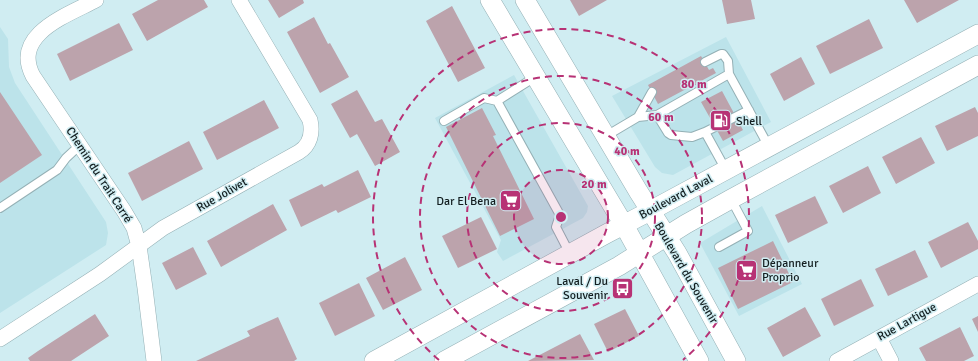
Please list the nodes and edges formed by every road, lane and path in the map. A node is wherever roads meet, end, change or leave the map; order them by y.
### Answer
1 (96, 0) edge
2 (239, 0) edge
3 (490, 0) edge
4 (525, 0) edge
5 (978, 34) edge
6 (705, 62) dead end
7 (978, 65) edge
8 (729, 74) junction
9 (535, 77) junction
10 (652, 92) dead end
11 (497, 101) junction
12 (749, 110) junction
13 (657, 115) junction
14 (638, 117) junction
15 (444, 121) dead end
16 (705, 132) junction
17 (606, 136) junction
18 (80, 144) junction
19 (770, 147) junction
20 (726, 170) junction
21 (731, 199) junction
22 (0, 208) edge
23 (650, 211) junction
24 (624, 224) junction
25 (667, 236) junction
26 (139, 246) junction
27 (719, 247) dead end
28 (639, 253) junction
29 (570, 254) junction
30 (978, 284) edge
31 (879, 338) junction
32 (0, 339) edge
33 (154, 361) edge
34 (374, 361) edge
35 (444, 361) edge
36 (699, 361) edge
37 (736, 361) edge
38 (837, 361) edge
39 (891, 361) edge

1 - 18 street, Chemin du Trait Carré
2 - 26 street, Rue Jolivet
3 - 9 street
4 - 17 street, Boulevard du Souvenir
5 - 19 street, Boulevard Laval
6 - 8 lane
7 - 21 street
8 - 12 lane
8 - 13 lane
9 - 11 lane
9 - 24 street
10 - 14 lane
11 - 15 lane
11 - 29 lane
12 - 16 lane
12 - 19 lane
13 - 14 lane
13 - 16 lane
14 - 17 lane
16 - 20 lane
17 - 23 street, Boulevard du Souvenir
18 - 22 lane
18 - 26 street, Chemin du Trait Carré
19 - 20 street, Boulevard Laval
20 - 23 street, Boulevard Laval
21 - 25 street
21 - 27 lane
23 - 24 street, Boulevard Laval
23 - 25 street, Boulevard du Souvenir
24 - 28 street
24 - 29 street, Boulevard Laval
25 - 28 street
25 - 37 street, Boulevard du Souvenir
26 - 32 street, Rue Jolivet
26 - 33 street, Chemin du Trait Carré
28 - 35 street
28 - 36 street
29 - 34 street, Boulevard Laval
30 - 31 street, Rue Lartigue
31 - 38 street, Rue Lartigue
31 - 39 street

